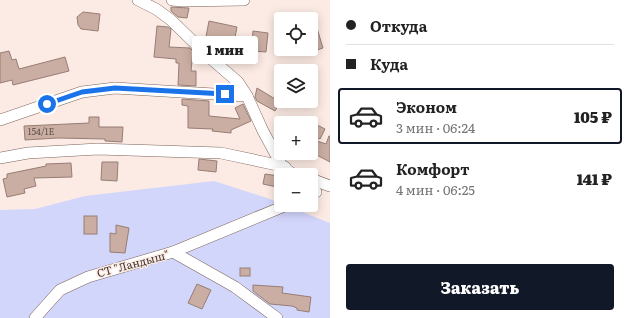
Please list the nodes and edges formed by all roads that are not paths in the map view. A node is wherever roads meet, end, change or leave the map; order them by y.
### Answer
1 (138, 0) edge
2 (172, 0) edge
3 (244, 0) edge
4 (247, 96) junction
5 (0, 120) edge
6 (0, 158) edge
7 (282, 166) junction
8 (285, 168) edge
9 (286, 168) edge
10 (318, 182) edge
11 (330, 186) edge
12 (274, 210) edge
13 (172, 252) junction
14 (35, 318) edge
15 (277, 318) edge

1 - 4 street
2 - 3 street
4 - 5 street
4 - 7 street
6 - 7 street
7 - 8 street
7 - 9 street
10 - 11 street
12 - 13 street
13 - 14 street, СТ "Ландыш"
13 - 15 street, СТ "Ландыш"

